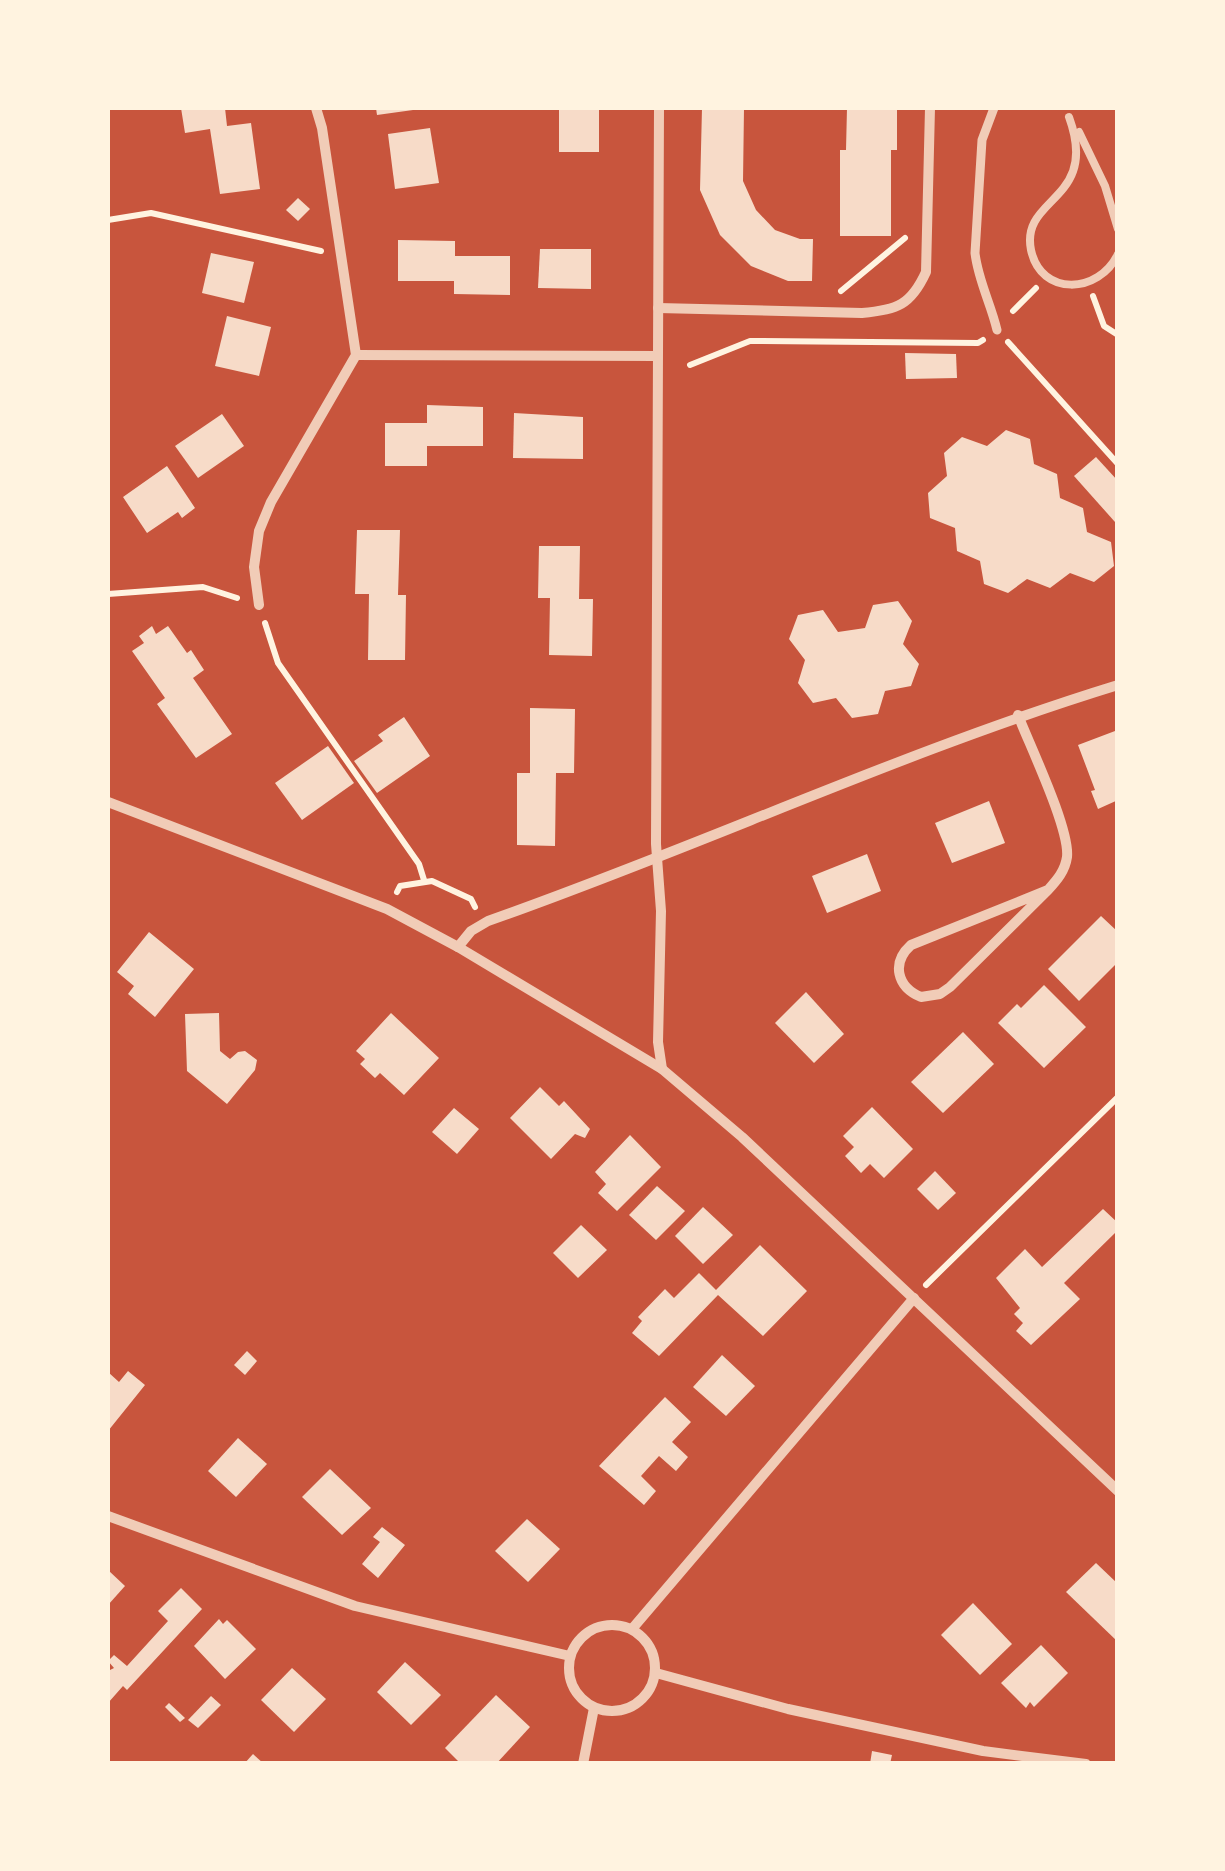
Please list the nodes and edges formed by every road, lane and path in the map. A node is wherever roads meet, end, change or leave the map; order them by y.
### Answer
1 (316, 108) edge
2 (659, 108) edge
3 (930, 108) edge
4 (994, 108) edge
5 (1063, 108) edge
6 (1070, 118) junction
7 (929, 218) junction
8 (108, 220) edge
9 (1118, 229) edge
10 (1118, 254) edge
11 (342, 256) junction
12 (1090, 283) junction
13 (658, 308) junction
14 (816, 312) junction
15 (997, 330) joint
16 (1118, 335) edge
17 (356, 355) junction
18 (658, 356) junction
19 (1118, 464) edge
20 (108, 594) edge
21 (260, 605) junction
22 (1118, 685) edge
23 (1018, 715) junction
24 (108, 802) edge
25 (657, 860) junction
26 (424, 880) junction
27 (1048, 890) junction
28 (396, 896) dead end
29 (476, 908) dead end
30 (458, 947) junction
31 (662, 1069) junction
32 (1118, 1097) edge
33 (914, 1298) junction
34 (1118, 1491) edge
35 (108, 1516) edge
36 (632, 1629) junction
37 (570, 1656) junction
38 (656, 1673) junction
39 (594, 1708) junction
40 (583, 1764) edge
41 (1086, 1764) edge

1 - 11 street
2 - 13 street
3 - 7 street
4 - 15 street
5 - 6 lane
6 - 9 lane
6 - 12 lane
7 - 14 path
7 - 14 street
8 - 11 path
10 - 12 lane
11 - 17 street
12 - 16 path
13 - 14 street
13 - 18 street
15 - 19 path
17 - 18 street
17 - 21 street
18 - 25 street
20 - 21 path
21 - 26 path
22 - 23 street
23 - 25 street
23 - 27 street
24 - 30 street
25 - 30 street
25 - 31 street
26 - 28 path
26 - 29 path
27 - 27 street
30 - 31 street
31 - 33 street
32 - 33 path
33 - 34 street
33 - 36 street
35 - 37 street
36 - 37 street
36 - 38 street
37 - 39 street
38 - 39 street
38 - 41 street
39 - 40 street

